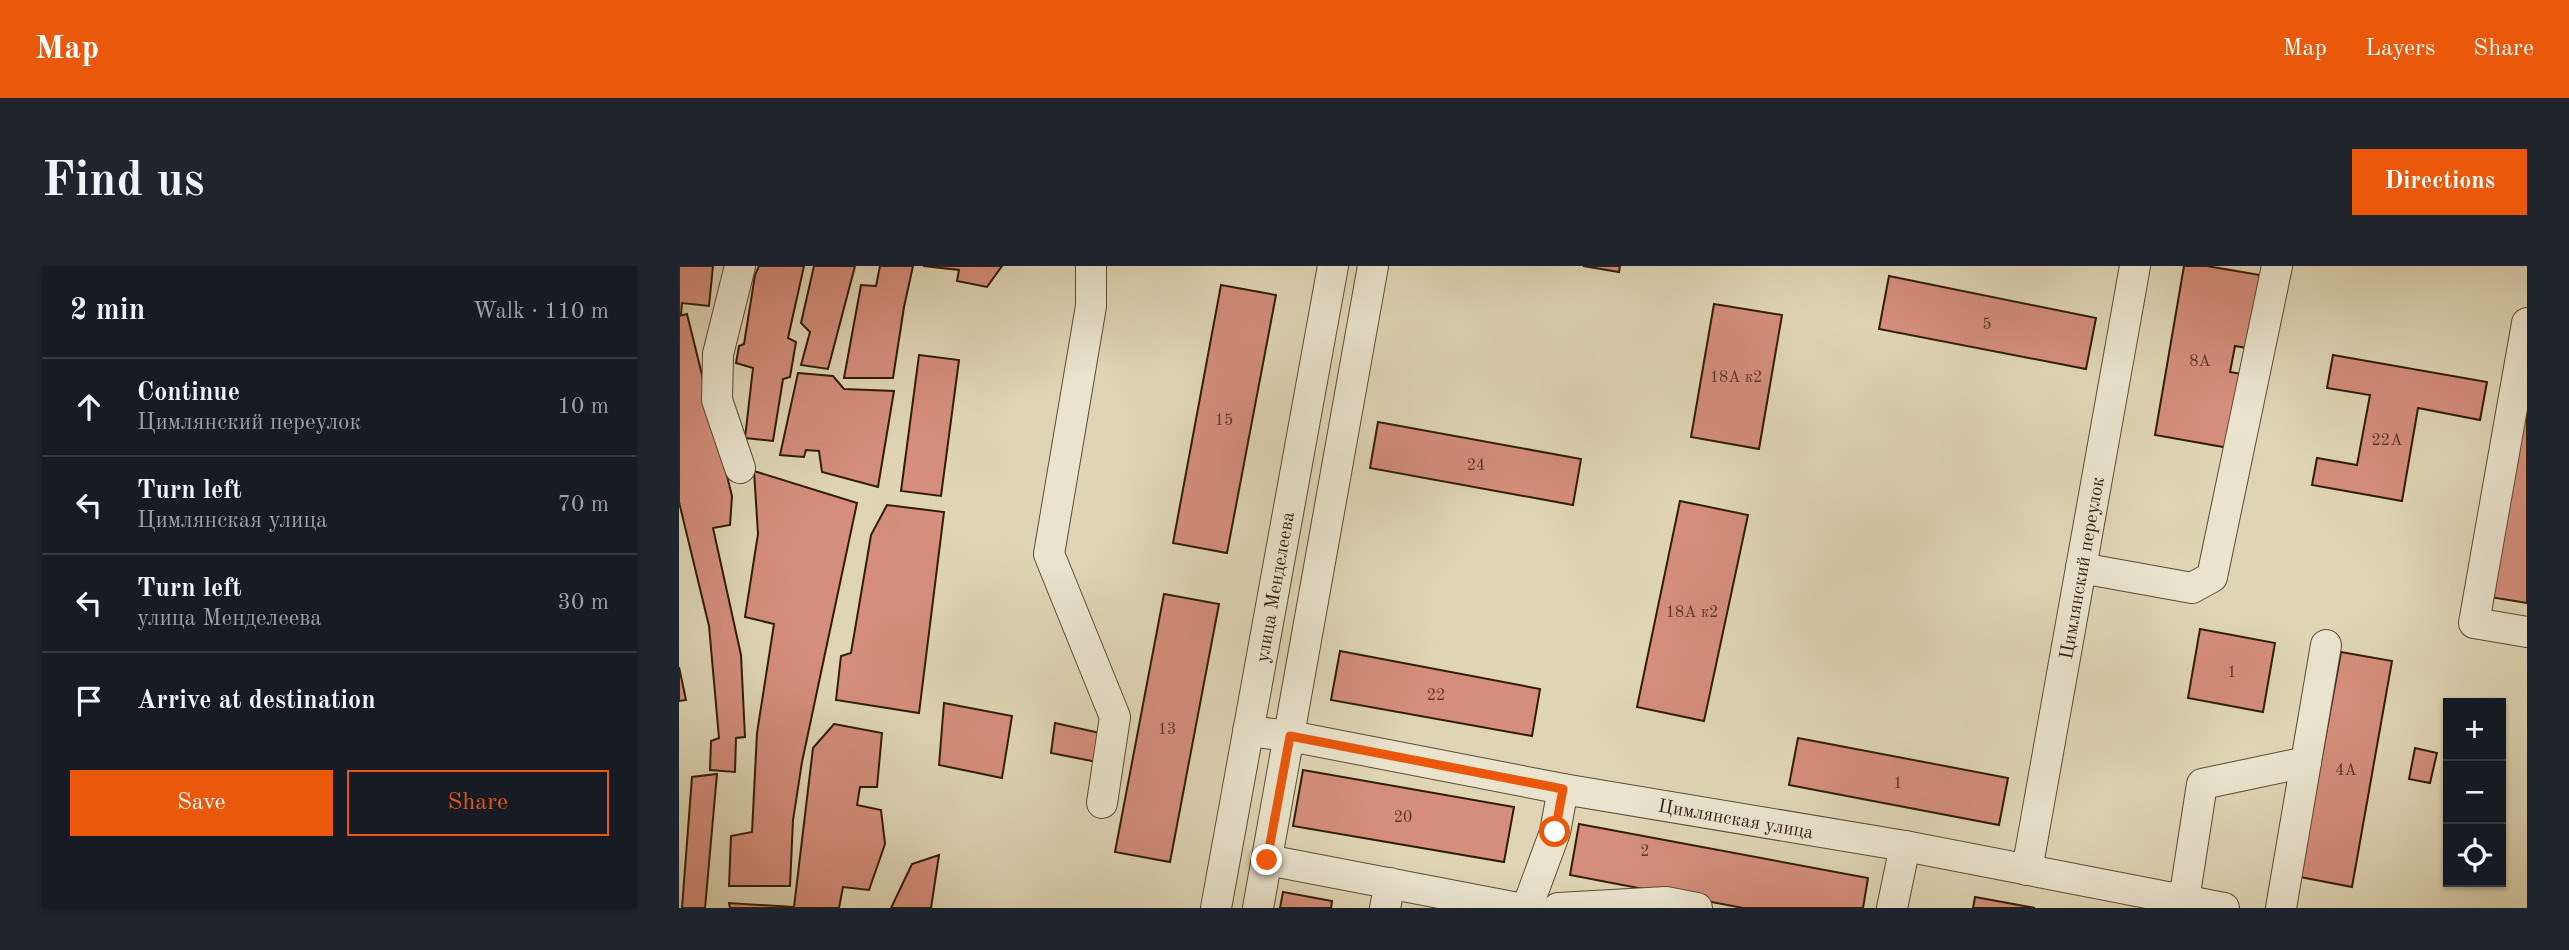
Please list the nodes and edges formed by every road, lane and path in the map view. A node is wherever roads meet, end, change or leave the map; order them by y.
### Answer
1 (740, 266) edge
2 (1091, 266) edge
3 (1332, 266) edge
4 (1373, 266) edge
5 (2135, 266) edge
6 (2277, 266) edge
7 (2527, 323) edge
8 (740, 468) dead end
9 (2081, 568) junction
10 (2527, 632) edge
11 (2326, 645) dead end
12 (1248, 731) junction
13 (1290, 736) junction
14 (2306, 762) junction
15 (1563, 789) junction
16 (1102, 803) dead end
17 (1905, 846) junction
18 (1267, 860) junction
19 (2027, 870) junction
20 (1387, 896) edge
21 (2184, 900) junction
22 (1216, 908) edge
23 (1258, 908) edge
24 (1518, 908) edge
25 (1527, 908) edge
26 (1558, 908) edge
27 (1697, 908) edge
28 (1892, 908) edge
29 (2224, 908) edge
30 (2281, 908) edge

1 - 8 street
2 - 16 street
3 - 12 street, улица Менделеева
4 - 13 street
5 - 9 street, Цимлянский переулок
6 - 9 street
7 - 10 street
9 - 19 street, Цимлянский переулок
11 - 14 street
12 - 13 street, Цимлянская улица
12 - 22 street, улица Менделеева
13 - 15 street, Цимлянская улица
13 - 18 street
14 - 21 street
14 - 30 street
15 - 17 street, Цимлянская улица
15 - 25 street
17 - 19 street, Цимлянская улица
17 - 28 street
18 - 20 street
18 - 23 street
19 - 21 street, Цимлянская улица
20 - 24 street
21 - 29 street, Цимлянская улица
26 - 27 street

